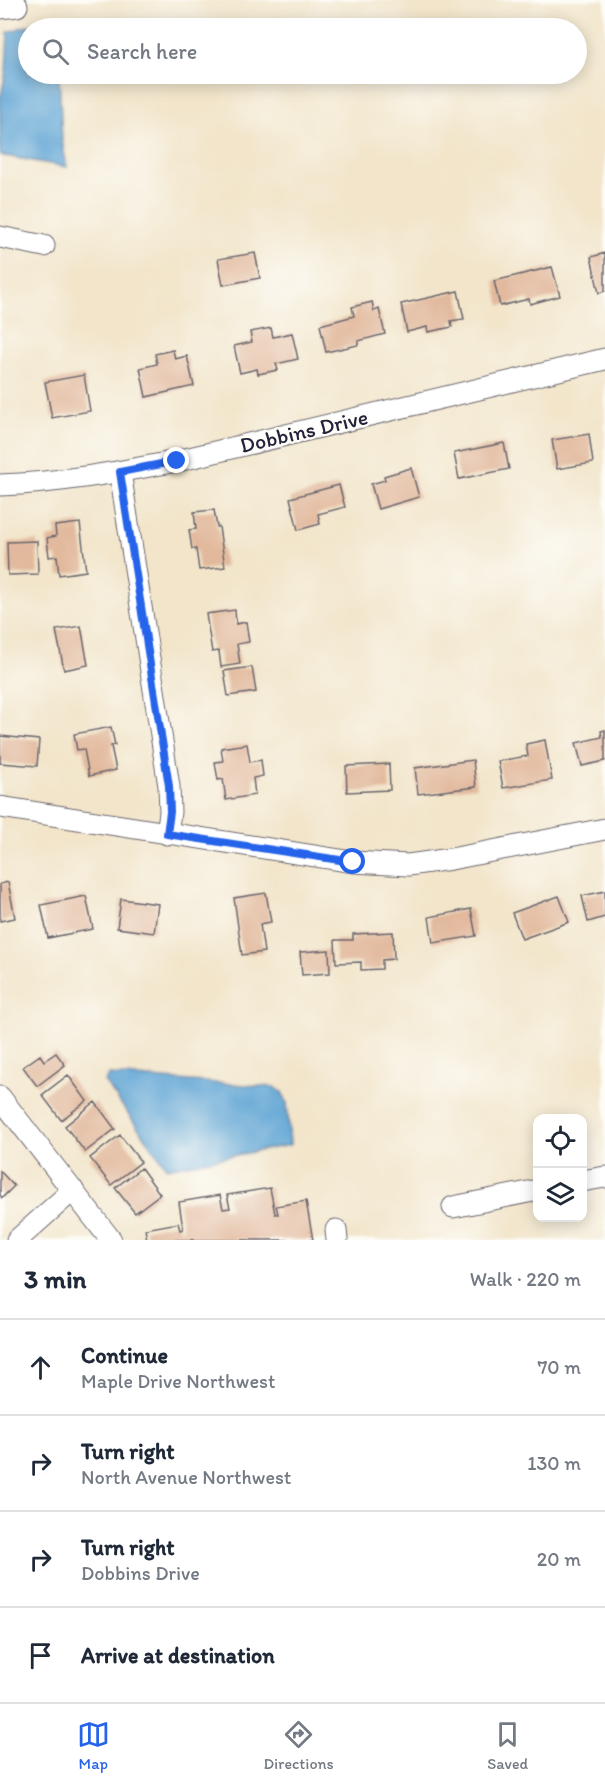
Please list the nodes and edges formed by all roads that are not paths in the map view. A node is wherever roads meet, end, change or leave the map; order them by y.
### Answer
1 (0, 237) edge
2 (44, 246) dead end
3 (605, 359) edge
4 (120, 472) junction
5 (0, 485) edge
6 (0, 807) edge
7 (605, 829) edge
8 (167, 834) junction
9 (0, 1097) edge
10 (605, 1176) edge
11 (587, 1180) edge
12 (73, 1190) junction
13 (533, 1191) edge
14 (453, 1206) dead end
15 (17, 1240) edge
16 (111, 1240) edge

1 - 2 street
3 - 4 street, Dobbins Drive
4 - 5 street, Dobbins Drive
4 - 8 street
6 - 8 street
7 - 8 street
9 - 12 street
10 - 11 street
12 - 15 street
12 - 16 street
13 - 14 street

